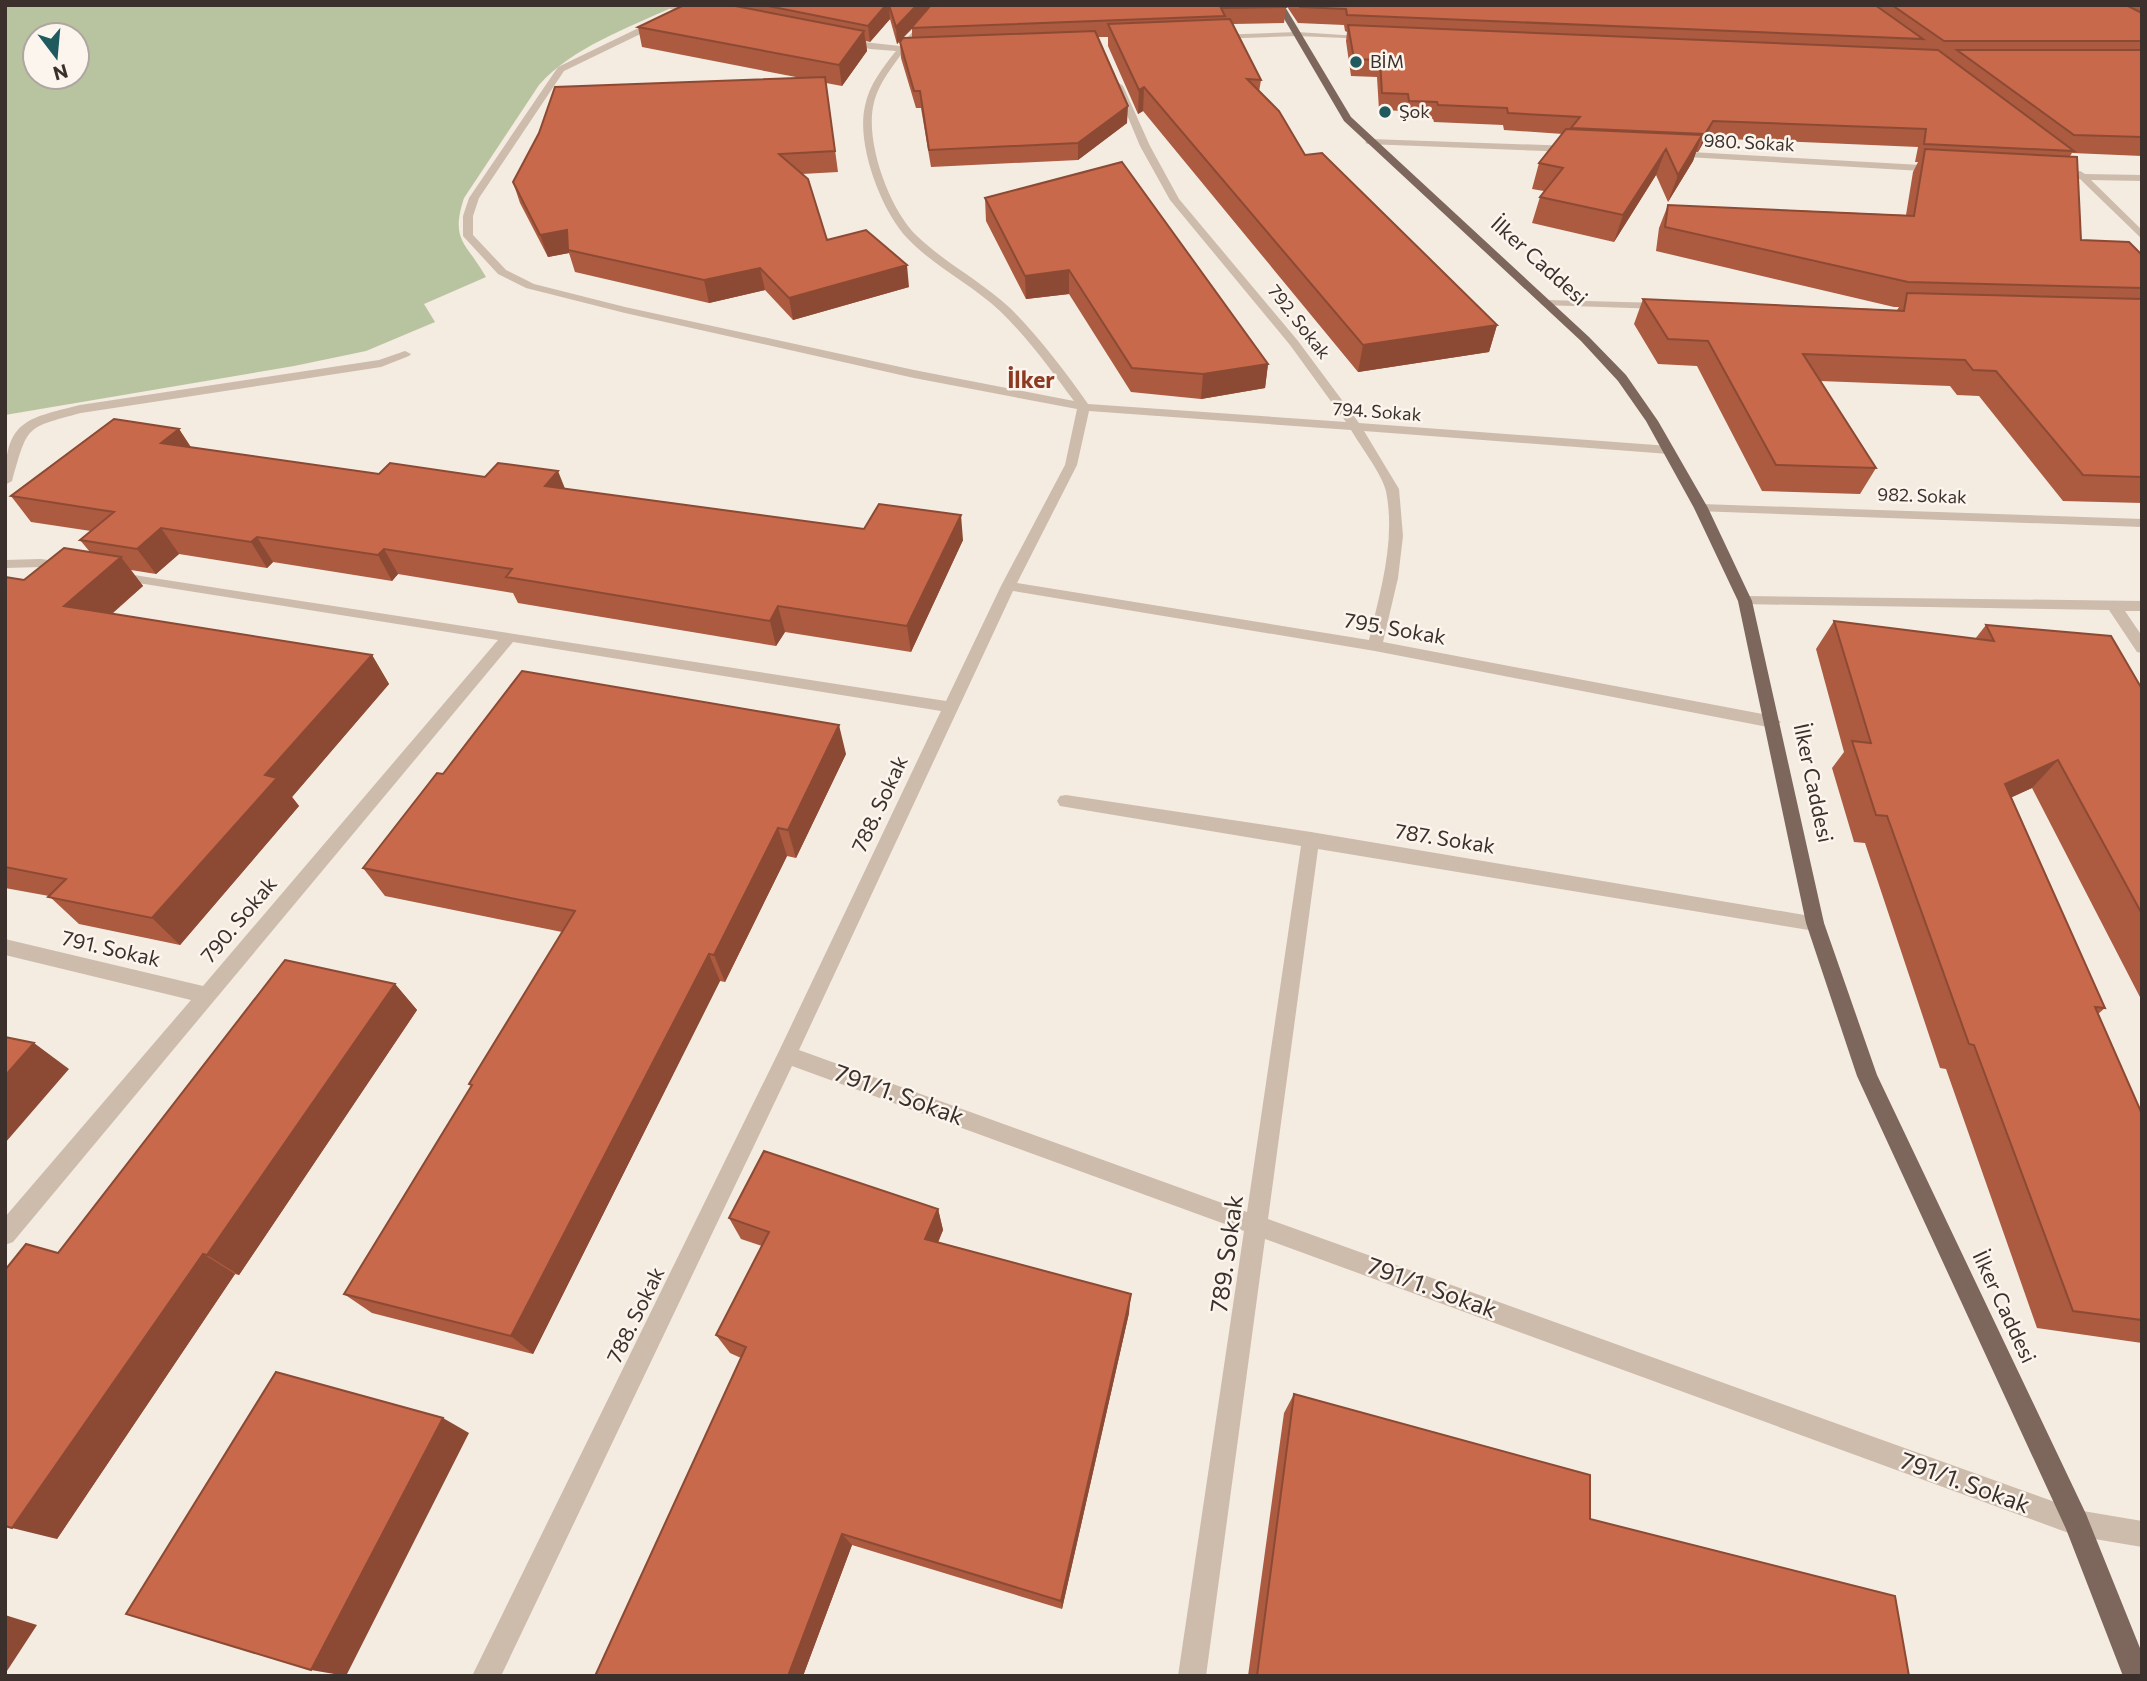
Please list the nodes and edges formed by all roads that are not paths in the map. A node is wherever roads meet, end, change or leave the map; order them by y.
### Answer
1 (657, 5) edge
2 (940, 5) edge
3 (1280, 5) edge
4 (682, 10) junction
5 (709, 16) edge
6 (1297, 34) junction
7 (1205, 37) edge
8 (1380, 38) edge
9 (829, 39) edge
10 (927, 48) edge
11 (901, 50) junction
12 (1116, 78) edge
13 (1370, 142) junction
14 (1583, 150) edge
15 (1666, 154) edge
16 (2073, 169) edge
17 (1945, 170) edge
18 (2042, 175) edge
19 (2084, 177) junction
20 (2142, 178) edge
21 (2142, 236) edge
22 (1546, 303) junction
23 (1671, 306) edge
24 (405, 354) dead end
25 (1084, 407) junction
26 (1356, 428) junction
27 (1668, 450) junction
28 (5, 481) edge
29 (1700, 508) junction
30 (2142, 523) edge
31 (5, 564) edge
32 (1008, 586) junction
33 (1745, 601) junction
34 (2115, 606) junction
35 (2142, 606) edge
36 (509, 637) junction
37 (1375, 646) junction
38 (2142, 648) edge
39 (951, 707) junction
40 (1773, 722) junction
41 (1066, 801) dead end
42 (1311, 839) junction
43 (1815, 923) junction
44 (5, 947) edge
45 (206, 995) junction
46 (787, 1055) junction
47 (1258, 1224) junction
48 (5, 1234) edge
49 (2077, 1524) junction
50 (2142, 1534) edge
51 (486, 1676) edge
52 (1192, 1676) edge
53 (2137, 1676) edge

1 - 4 street
2 - 11 street
3 - 6 main road, İlker Caddesi
4 - 5 street
4 - 25 street, 794. Sokak
6 - 7 street
6 - 8 street
6 - 13 main road, İlker Caddesi
9 - 11 street
10 - 11 street
11 - 25 street
12 - 26 street, 792. Sokak
13 - 14 street
13 - 22 main road, İlker Caddesi
15 - 17 street, 980. Sokak
16 - 19 street
18 - 19 street
19 - 20 street
19 - 21 street
22 - 23 street
22 - 27 main road, İlker Caddesi
24 - 28 street
25 - 26 street, 794. Sokak
25 - 32 street, 788. Sokak
26 - 27 street, 794. Sokak
26 - 37 street, 792. Sokak
27 - 29 main road, İlker Caddesi
29 - 30 street, 982. Sokak
29 - 33 main road, İlker Caddesi
31 - 36 street
32 - 37 street, 795. Sokak
32 - 39 street, 788. Sokak
33 - 34 street
33 - 40 main road, İlker Caddesi
34 - 35 street
34 - 38 street
36 - 39 street
36 - 45 street, 790. Sokak
37 - 40 street, 795. Sokak
39 - 46 street, 788. Sokak
40 - 43 main road, İlker Caddesi
41 - 42 street, 787. Sokak
42 - 43 street, 787. Sokak
42 - 47 street, 789. Sokak
43 - 49 main road, İlker Caddesi
44 - 45 street, 791. Sokak
45 - 48 street, 790. Sokak
46 - 47 street, 791/1. Sokak
46 - 51 street, 788. Sokak
47 - 49 street, 791/1. Sokak
47 - 52 street, 789. Sokak
49 - 50 street, 791/1. Sokak
49 - 53 main road, İlker Caddesi

